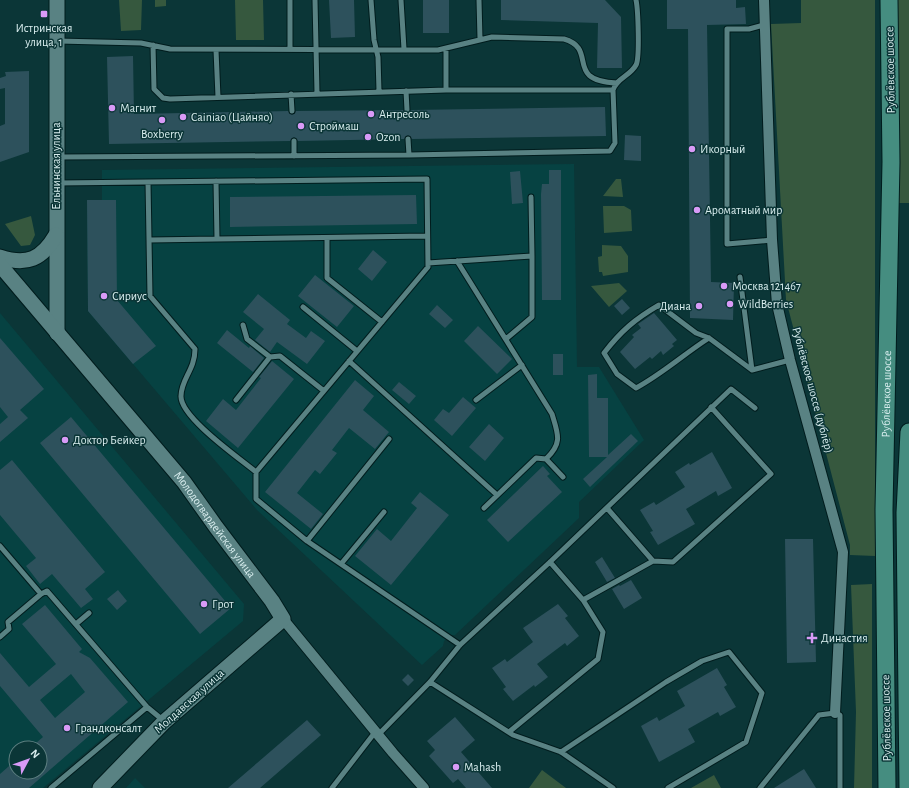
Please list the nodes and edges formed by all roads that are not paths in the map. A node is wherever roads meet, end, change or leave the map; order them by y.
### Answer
1 (57, 0) edge
2 (290, 0) edge
3 (315, 0) edge
4 (371, 0) edge
5 (401, 0) edge
6 (479, 0) edge
7 (636, 0) edge
8 (764, 0) edge
9 (889, 0) edge
10 (764, 25) junction
11 (480, 39) junction
12 (57, 41) junction
13 (153, 45) junction
14 (316, 48) junction
15 (290, 49) junction
16 (376, 49) junction
17 (404, 49) junction
18 (446, 49) junction
19 (216, 50) junction
20 (617, 82) junction
21 (446, 90) junction
22 (613, 90) junction
23 (379, 91) junction
24 (406, 91) junction
25 (316, 93) junction
26 (291, 94) junction
27 (218, 97) junction
28 (407, 110) dead end
29 (292, 111) dead end
30 (408, 139) dead end
31 (294, 141) dead end
32 (409, 155) junction
33 (294, 156) junction
34 (56, 157) junction
35 (148, 182) junction
36 (216, 182) junction
37 (56, 183) junction
38 (531, 197) dead end
39 (56, 235) junction
40 (427, 236) junction
41 (327, 238) junction
42 (217, 239) junction
43 (149, 240) junction
44 (772, 240) junction
45 (532, 256) junction
46 (0, 257) edge
47 (457, 261) junction
48 (428, 263) junction
49 (0, 265) edge
50 (740, 277) dead end
51 (303, 307) dead end
52 (382, 322) junction
53 (243, 325) dead end
54 (57, 333) junction
55 (709, 338) junction
56 (506, 339) junction
57 (357, 351) junction
58 (270, 357) junction
59 (790, 360) junction
60 (348, 361) junction
61 (522, 365) junction
62 (752, 370) junction
63 (324, 391) junction
64 (236, 400) dead end
65 (476, 400) dead end
66 (711, 407) junction
67 (755, 408) dead end
68 (909, 432) edge
69 (389, 439) dead end
70 (546, 459) junction
71 (256, 472) junction
72 (563, 477) dead end
73 (497, 495) junction
74 (484, 508) dead end
75 (607, 508) junction
76 (384, 512) dead end
77 (307, 541) junction
78 (0, 546) edge
79 (653, 561) junction
80 (550, 562) junction
81 (341, 564) junction
82 (41, 594) junction
83 (583, 600) junction
84 (89, 613) dead end
85 (283, 619) junction
86 (76, 624) junction
87 (0, 637) edge
88 (460, 646) junction
89 (430, 682) junction
90 (147, 707) junction
91 (835, 713) junction
92 (164, 722) junction
93 (377, 732) junction
94 (509, 732) junction
95 (561, 752) junction
96 (51, 788) edge
97 (100, 788) edge
98 (332, 788) edge
99 (424, 788) edge
100 (613, 788) edge
101 (668, 788) edge
102 (760, 788) edge
103 (840, 788) edge
104 (887, 788) edge
105 (908, 788) edge

1 - 12 street, Ельнинская улица
2 - 15 lane
3 - 14 lane
4 - 16 lane
5 - 17 lane
6 - 11 lane
7 - 20 lane
8 - 10 street, Рублёвское шоссе (дублёр)
9 - 104 main road, Рублёвское шоссе
10 - 44 street, Рублёвское шоссе (дублёр)
10 - 44 lane
11 - 18 lane
11 - 20 lane
12 - 13 lane
12 - 34 street, Ельнинская улица
13 - 19 lane
13 - 27 lane
14 - 15 lane
14 - 16 lane
14 - 25 lane
15 - 19 lane
16 - 17 lane
16 - 23 lane
17 - 18 lane
18 - 21 lane
19 - 27 lane
20 - 22 lane
21 - 22 lane
21 - 24 lane
22 - 32 lane
23 - 24 lane
23 - 25 lane
24 - 28 lane
25 - 26 lane
26 - 27 lane
26 - 29 lane
30 - 32 lane
31 - 33 lane
32 - 33 lane
33 - 34 lane
34 - 37 street, Ельнинская улица
35 - 36 lane
35 - 37 lane
35 - 43 lane
36 - 40 lane
36 - 42 lane
37 - 39 street, Ельнинская улица
38 - 45 lane
39 - 46 street
39 - 54 street, Ельнинская улица
40 - 41 lane
40 - 48 lane
41 - 42 lane
41 - 52 lane
42 - 43 lane
43 - 71 lane
44 - 59 street, Рублёвское шоссе (дублёр)
45 - 47 lane
45 - 56 lane
47 - 48 lane
47 - 56 lane
48 - 52 lane
49 - 54 street, Молодогвардейская улица
50 - 62 lane
51 - 57 lane
52 - 57 lane
53 - 58 lane
54 - 85 street, Молодогвардейская улица
55 - 55 lane
55 - 62 lane
56 - 61 lane
57 - 60 lane
58 - 63 lane
58 - 64 lane
59 - 62 lane
59 - 91 street, Рублёвское шоссе (дублёр)
60 - 63 lane
60 - 73 lane
61 - 65 lane
61 - 70 lane
63 - 71 lane
66 - 67 lane
66 - 75 lane
66 - 79 lane
68 - 105 main road, Рублёвское шоссе
69 - 77 lane
70 - 72 lane
70 - 73 lane
71 - 77 lane
73 - 74 lane
75 - 79 lane
75 - 80 lane
76 - 81 lane
77 - 81 lane
78 - 82 lane
79 - 83 lane
80 - 83 lane
80 - 88 lane
81 - 88 lane
82 - 86 lane
82 - 87 lane
83 - 94 lane
84 - 86 lane
85 - 92 street, Молдавская улица
85 - 93 street, Молодогвардейская улица
86 - 90 lane
88 - 89 lane
89 - 93 lane
89 - 94 lane
90 - 92 lane
90 - 96 lane
91 - 102 lane
91 - 103 lane
92 - 97 street, Молдавская улица
93 - 98 lane
93 - 99 street, Молодогвардейская улица
94 - 95 lane
95 - 100 lane
95 - 101 lane

